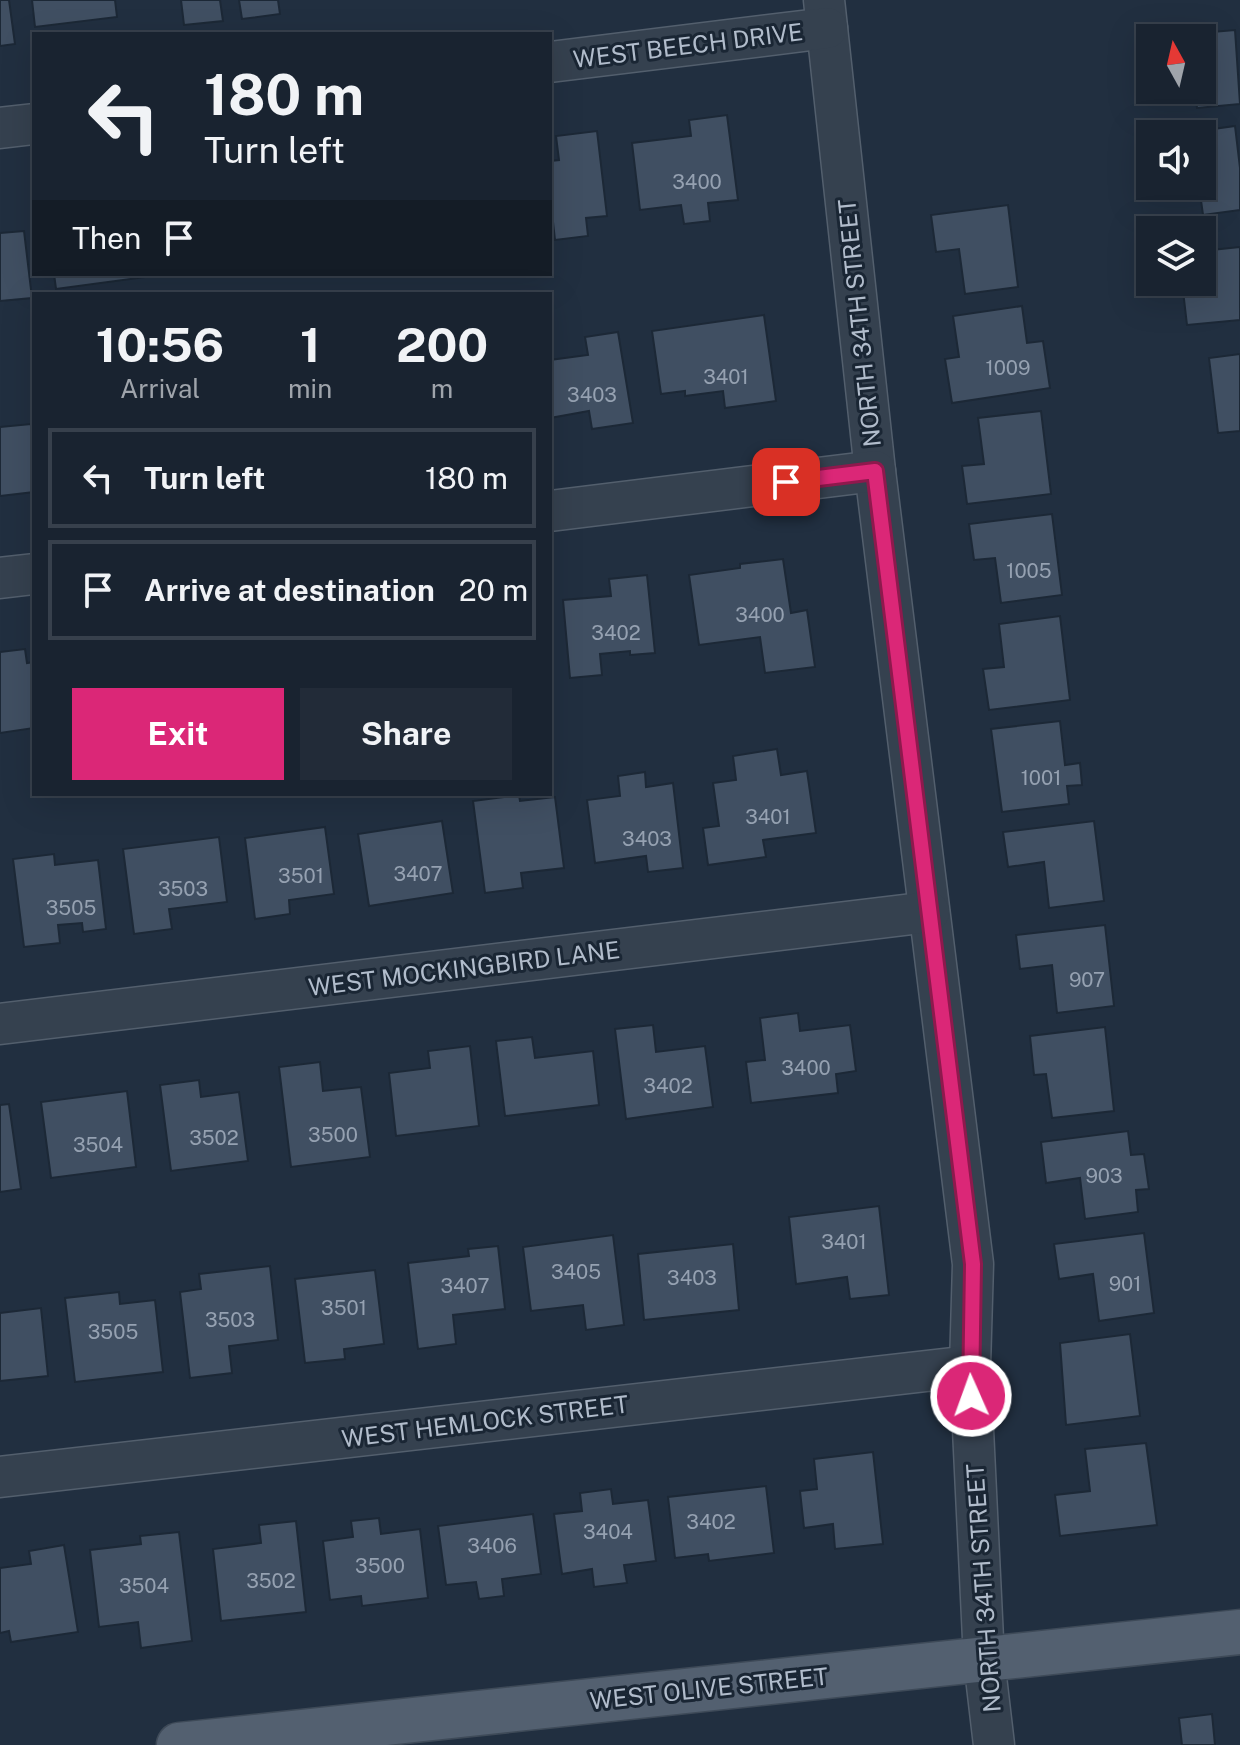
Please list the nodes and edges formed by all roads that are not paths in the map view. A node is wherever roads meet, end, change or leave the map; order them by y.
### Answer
1 (825, 14) edge
2 (552, 62) edge
3 (32, 124) edge
4 (0, 128) edge
5 (875, 471) junction
6 (552, 511) edge
7 (32, 574) edge
8 (0, 578) edge
9 (929, 912) junction
10 (0, 1024) edge
11 (970, 1366) junction
12 (0, 1477) edge
13 (1240, 1632) edge
14 (984, 1660) junction
15 (179, 1745) edge
16 (994, 1745) edge

1 - 2 street, WEST BEECH DRIVE
1 - 5 street, NORTH 34TH STREET
3 - 4 street
5 - 6 street
5 - 9 street, NORTH 34TH STREET
7 - 8 street
9 - 10 street, WEST MOCKINGBIRD LANE
9 - 11 street, NORTH 34TH STREET
11 - 12 street, WEST HEMLOCK STREET
11 - 14 street, NORTH 34TH STREET
13 - 14 main road, WEST OLIVE STREET
14 - 15 main road, WEST OLIVE STREET
14 - 16 street, NORTH 34TH STREET

